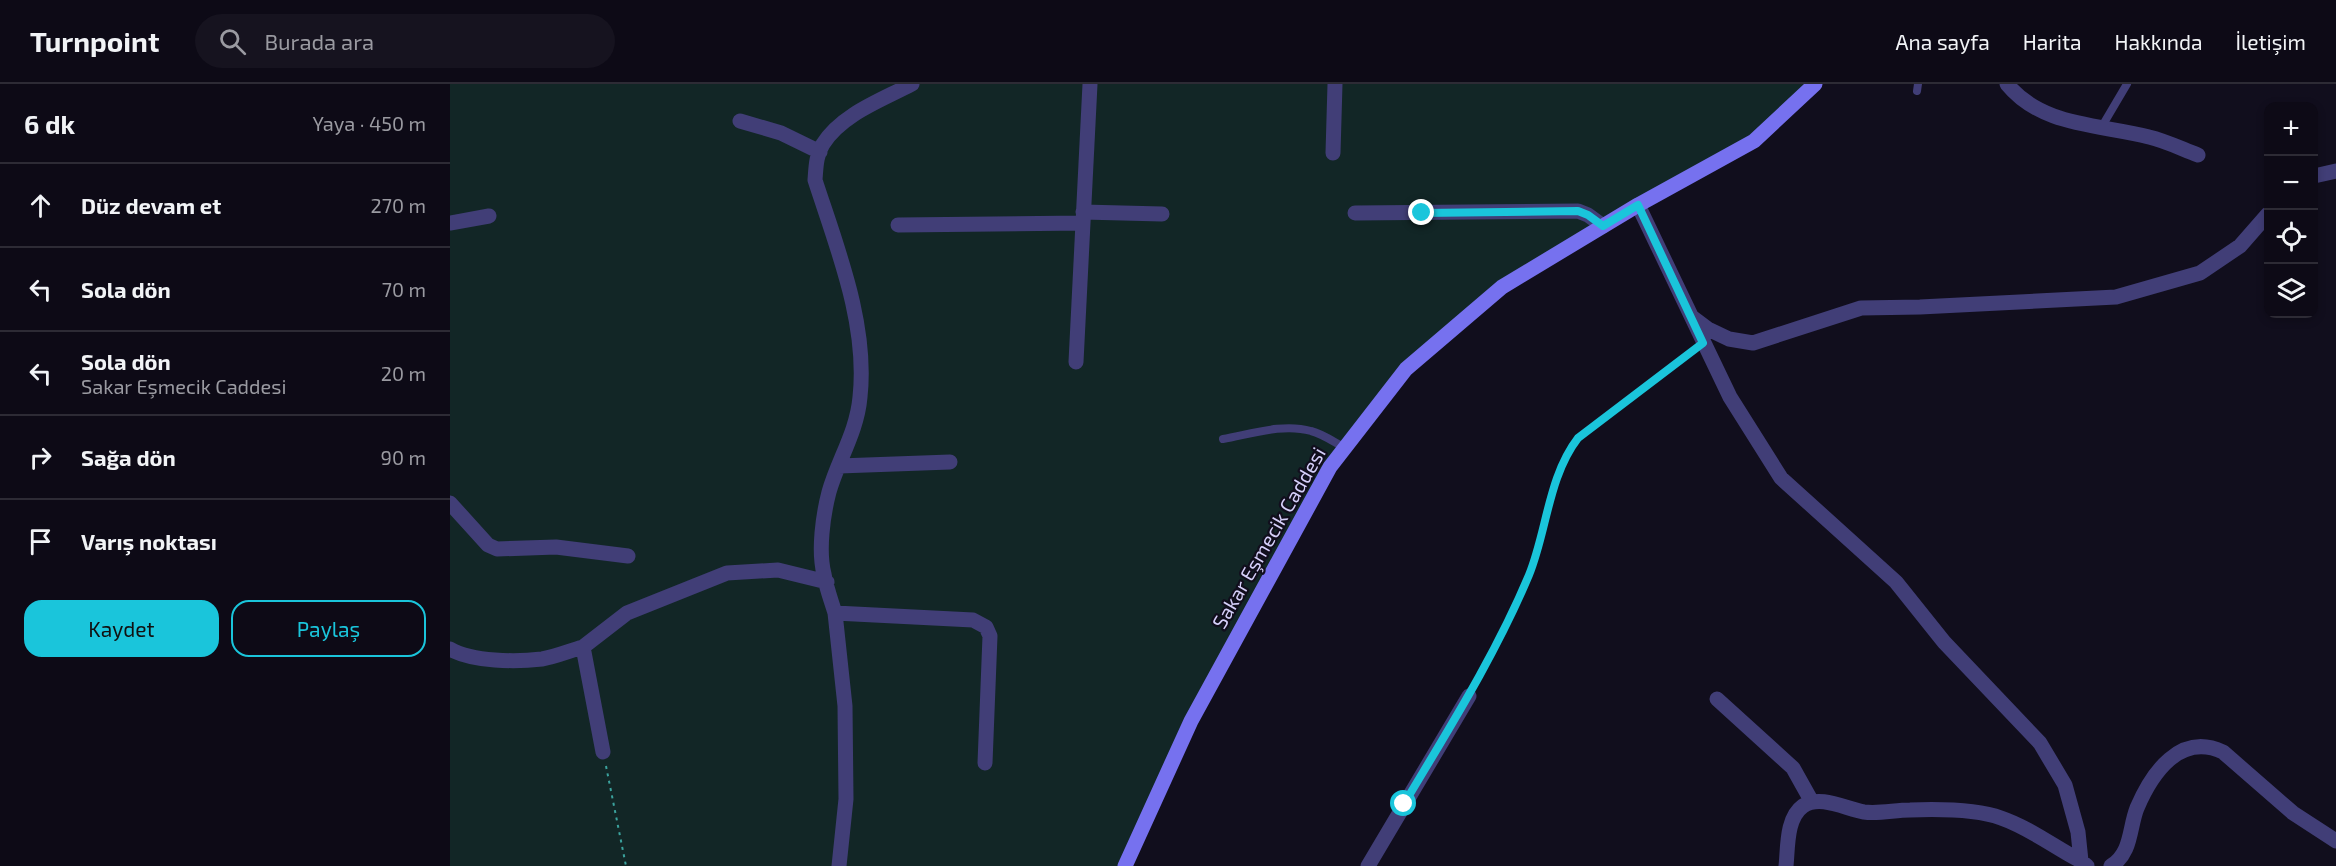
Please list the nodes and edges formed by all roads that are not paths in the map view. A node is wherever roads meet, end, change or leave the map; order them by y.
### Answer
1 (912, 84) edge
2 (1090, 84) edge
3 (1335, 84) edge
4 (1815, 84) edge
5 (2007, 84) edge
6 (2127, 84) edge
7 (740, 121) dead end
8 (2101, 128) junction
9 (820, 152) junction
10 (1333, 153) dead end
11 (2198, 155) dead end
12 (2336, 171) edge
13 (2318, 175) edge
14 (1638, 205) junction
15 (1355, 213) dead end
16 (1162, 214) dead end
17 (489, 216) dead end
18 (1083, 218) junction
19 (2264, 219) edge
20 (450, 223) edge
21 (898, 225) dead end
22 (1603, 226) junction
23 (1689, 315) junction
24 (1076, 363) dead end
25 (1223, 439) dead end
26 (1345, 448) junction
27 (950, 462) dead end
28 (839, 466) junction
29 (450, 503) edge
30 (628, 556) dead end
31 (826, 582) junction
32 (835, 613) junction
33 (582, 647) junction
34 (450, 649) edge
35 (1469, 696) road end
36 (1717, 699) dead end
37 (603, 752) road end
38 (985, 763) dead end
39 (1812, 802) junction
40 (2336, 842) edge
41 (2084, 864) edge
42 (1129, 865) edge
43 (839, 866) edge
44 (1368, 866) edge
45 (1786, 866) edge
46 (2110, 866) edge

1 - 9 street
2 - 18 street
3 - 10 street
4 - 14 street, Sakar Eşmecik Caddesi
5 - 8 street
6 - 8 lane
7 - 9 street
8 - 11 street
9 - 28 street
12 - 13 street
14 - 22 street, Sakar Eşmecik Caddesi
14 - 23 street
15 - 22 street
16 - 18 street
17 - 20 street
18 - 21 street
18 - 24 street
19 - 23 street
22 - 26 street, Sakar Eşmecik Caddesi
23 - 41 street
25 - 26 lane
26 - 42 street, Sakar Eşmecik Caddesi
27 - 28 street
28 - 31 street
29 - 30 street
31 - 32 street
31 - 33 street
32 - 38 street
32 - 43 street
33 - 34 street
33 - 37 street
35 - 44 street
36 - 39 street
39 - 41 street
39 - 45 street
40 - 46 street

